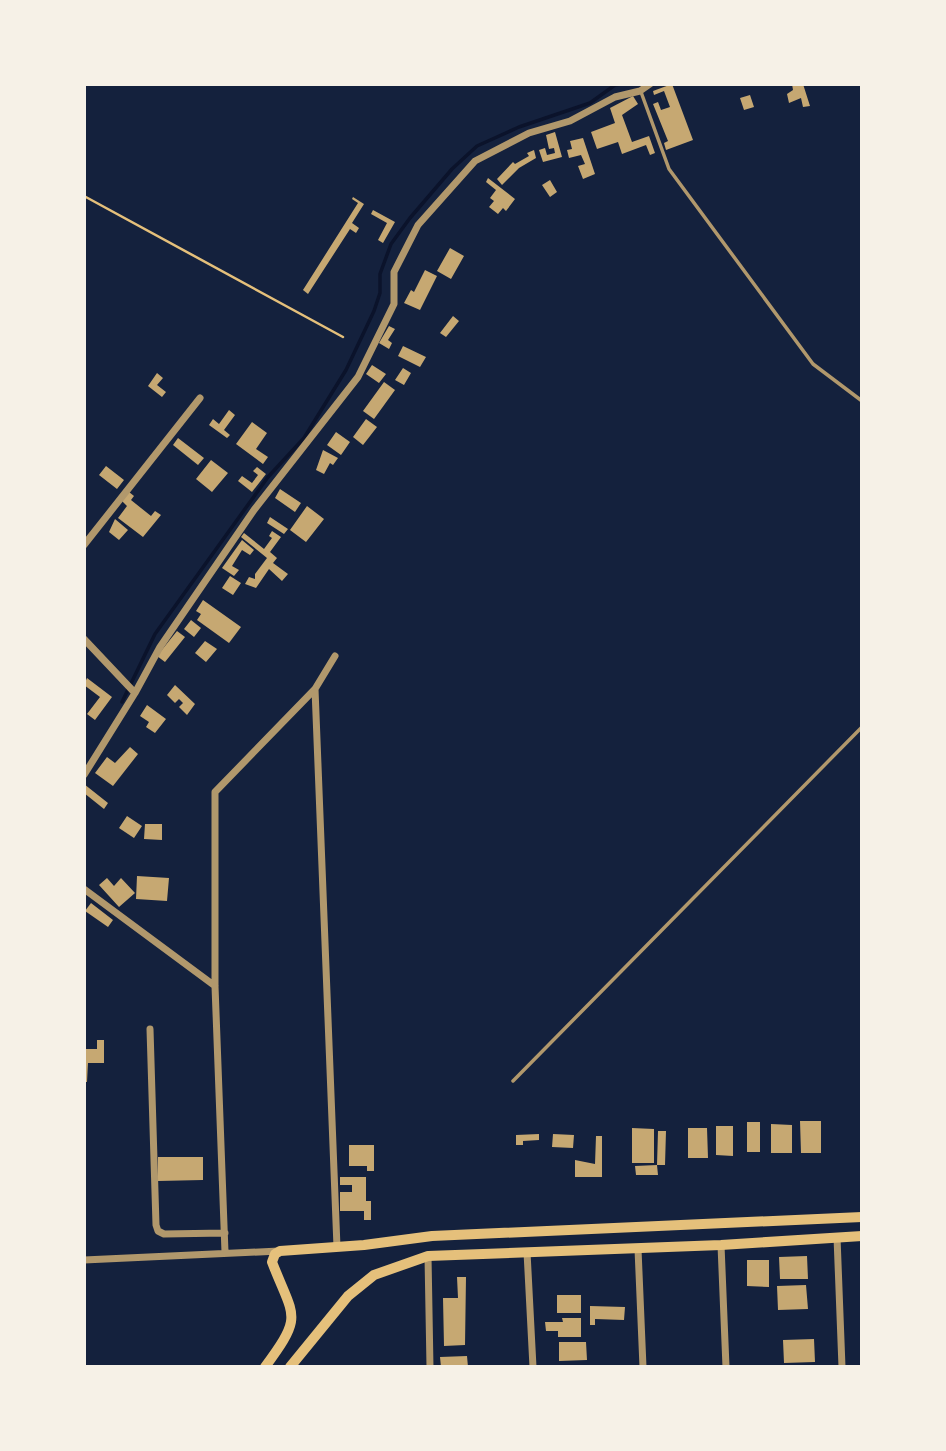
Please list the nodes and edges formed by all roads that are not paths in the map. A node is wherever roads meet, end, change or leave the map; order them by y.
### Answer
1 (650, 84) edge
2 (640, 90) junction
3 (200, 398) dead end
4 (862, 401) edge
5 (84, 545) edge
6 (84, 639) edge
7 (335, 656) dead end
8 (315, 688) junction
9 (135, 693) junction
10 (862, 727) edge
11 (84, 775) edge
12 (84, 889) edge
13 (215, 986) junction
14 (150, 1029) dead end
15 (513, 1081) dead end
16 (862, 1217) edge
17 (225, 1233) junction
18 (862, 1236) edge
19 (837, 1237) junction
20 (721, 1245) junction
21 (337, 1247) junction
22 (638, 1249) junction
23 (280, 1251) junction
24 (225, 1252) junction
25 (527, 1252) junction
26 (428, 1256) junction
27 (84, 1260) edge
28 (291, 1332) junction
29 (307, 1344) junction
30 (265, 1367) edge
31 (290, 1367) edge
32 (430, 1367) edge
33 (533, 1367) edge
34 (643, 1367) edge
35 (726, 1367) edge
36 (842, 1367) edge

1 - 2 street
2 - 4 lane
2 - 9 street
3 - 5 street
6 - 9 street
7 - 8 street
8 - 13 street
8 - 21 street
9 - 11 street
10 - 15 lane
12 - 13 street
13 - 17 street
14 - 17 street
16 - 21 main road
17 - 24 street
18 - 19 main road
19 - 20 main road
19 - 36 street
20 - 22 main road
20 - 35 street
21 - 23 main road
22 - 25 main road
22 - 34 street
23 - 24 street
23 - 28 main road
24 - 27 street
25 - 26 main road
25 - 33 street
26 - 29 main road
26 - 32 street
28 - 29 main road
28 - 30 main road
29 - 31 main road

